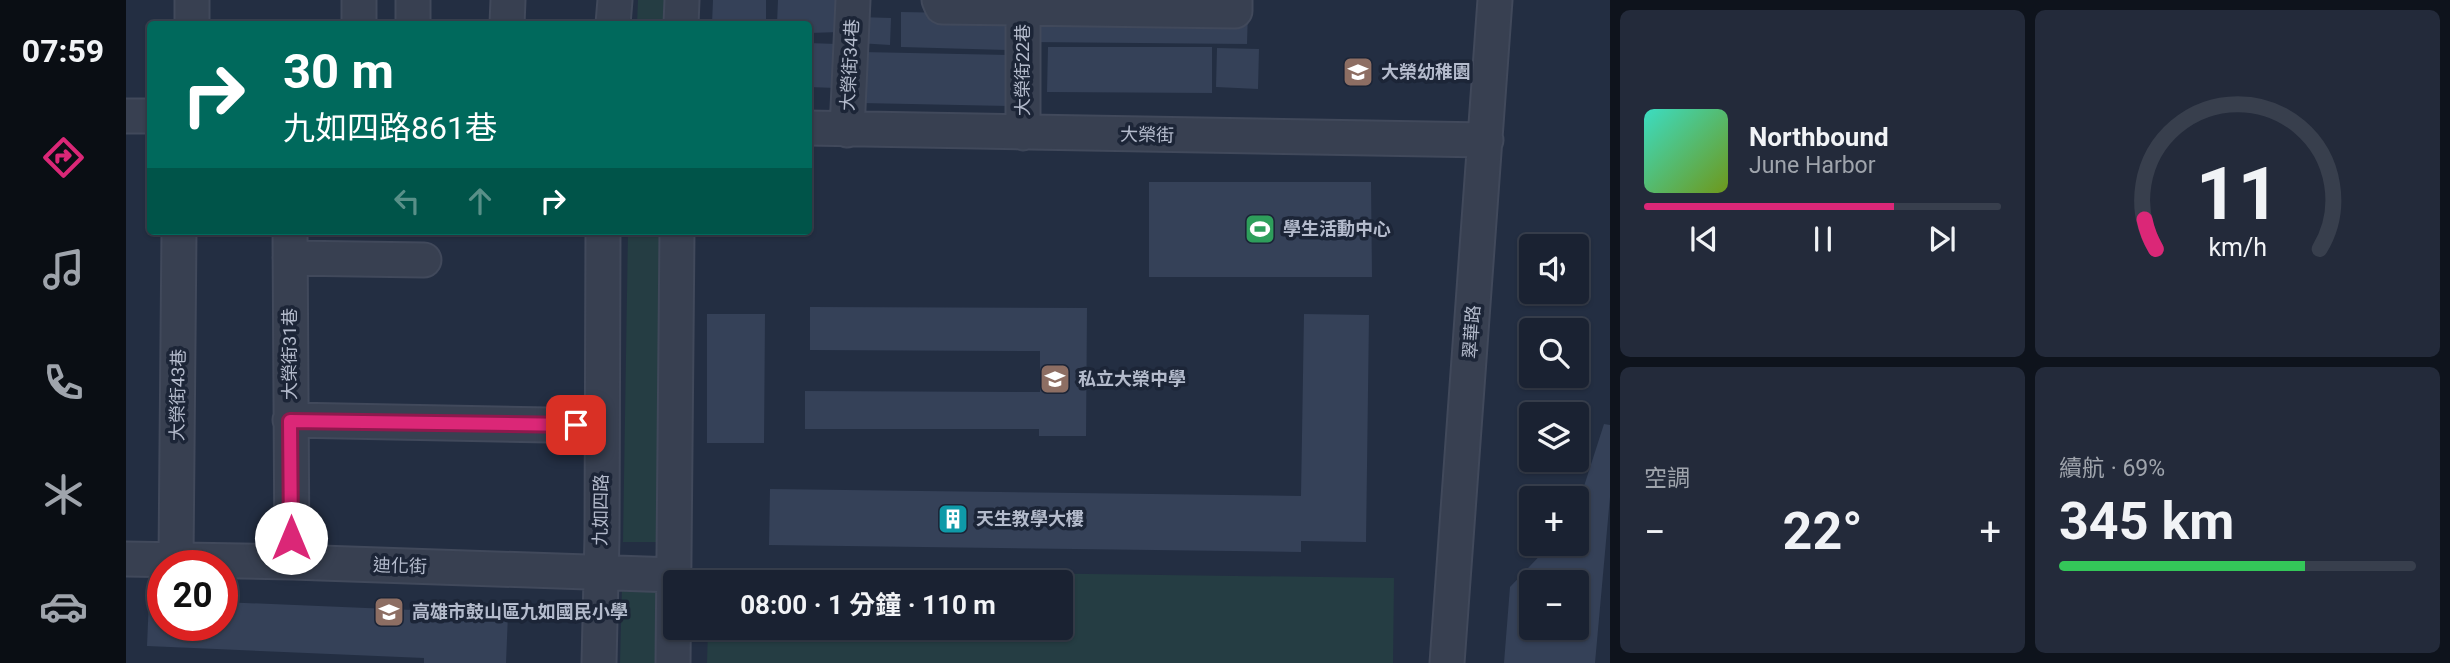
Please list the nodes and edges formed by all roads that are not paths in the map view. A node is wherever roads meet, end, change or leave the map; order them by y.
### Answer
1 (192, 0) edge
2 (359, 0) edge
3 (413, 0) edge
4 (508, 0) edge
5 (615, 0) edge
6 (682, 0) edge
7 (853, 0) edge
8 (939, 0) edge
9 (1235, 0) edge
10 (1494, 0) edge
11 (1023, 4) edge
12 (1116, 4) edge
13 (192, 21) edge
14 (359, 21) edge
15 (413, 21) edge
16 (507, 21) edge
17 (613, 21) edge
18 (681, 21) edge
19 (126, 116) edge
20 (147, 116) edge
21 (812, 128) edge
22 (847, 130) junction
23 (1023, 133) junction
24 (1486, 140) junction
25 (179, 235) edge
26 (603, 235) edge
27 (677, 235) edge
28 (290, 244) edge
29 (424, 260) dead end
30 (290, 421) junction
31 (602, 426) junction
32 (176, 550) edge
33 (126, 559) edge
34 (147, 559) edge
35 (238, 561) edge
36 (292, 562) junction
37 (674, 570) edge
38 (600, 574) junction
39 (663, 575) edge
40 (673, 640) edge
41 (599, 663) edge
42 (673, 663) edge
43 (1447, 663) edge

1 - 13 street
2 - 14 street
3 - 15 street
4 - 16 street
5 - 17 street
6 - 18 street
7 - 22 street, 大榮街34巷
8 - 11 street
9 - 12 street
10 - 24 street, 翠華路
11 - 12 street
11 - 23 street, 大榮街22巷
19 - 20 street
21 - 22 street, 大榮街
22 - 23 street, 大榮街
23 - 24 street, 大榮街
24 - 43 street, 翠華路
25 - 32 street, 大榮街43巷
26 - 31 street, 九如四路
27 - 37 street
28 - 29 street
28 - 30 street, 大榮街31巷
30 - 31 street
30 - 36 street, 大榮街31巷
31 - 38 street, 九如四路
33 - 34 street, 迪化街
35 - 36 street, 迪化街
36 - 38 street, 迪化街
38 - 39 street, 迪化街
38 - 41 street, 九如四路
40 - 42 street

